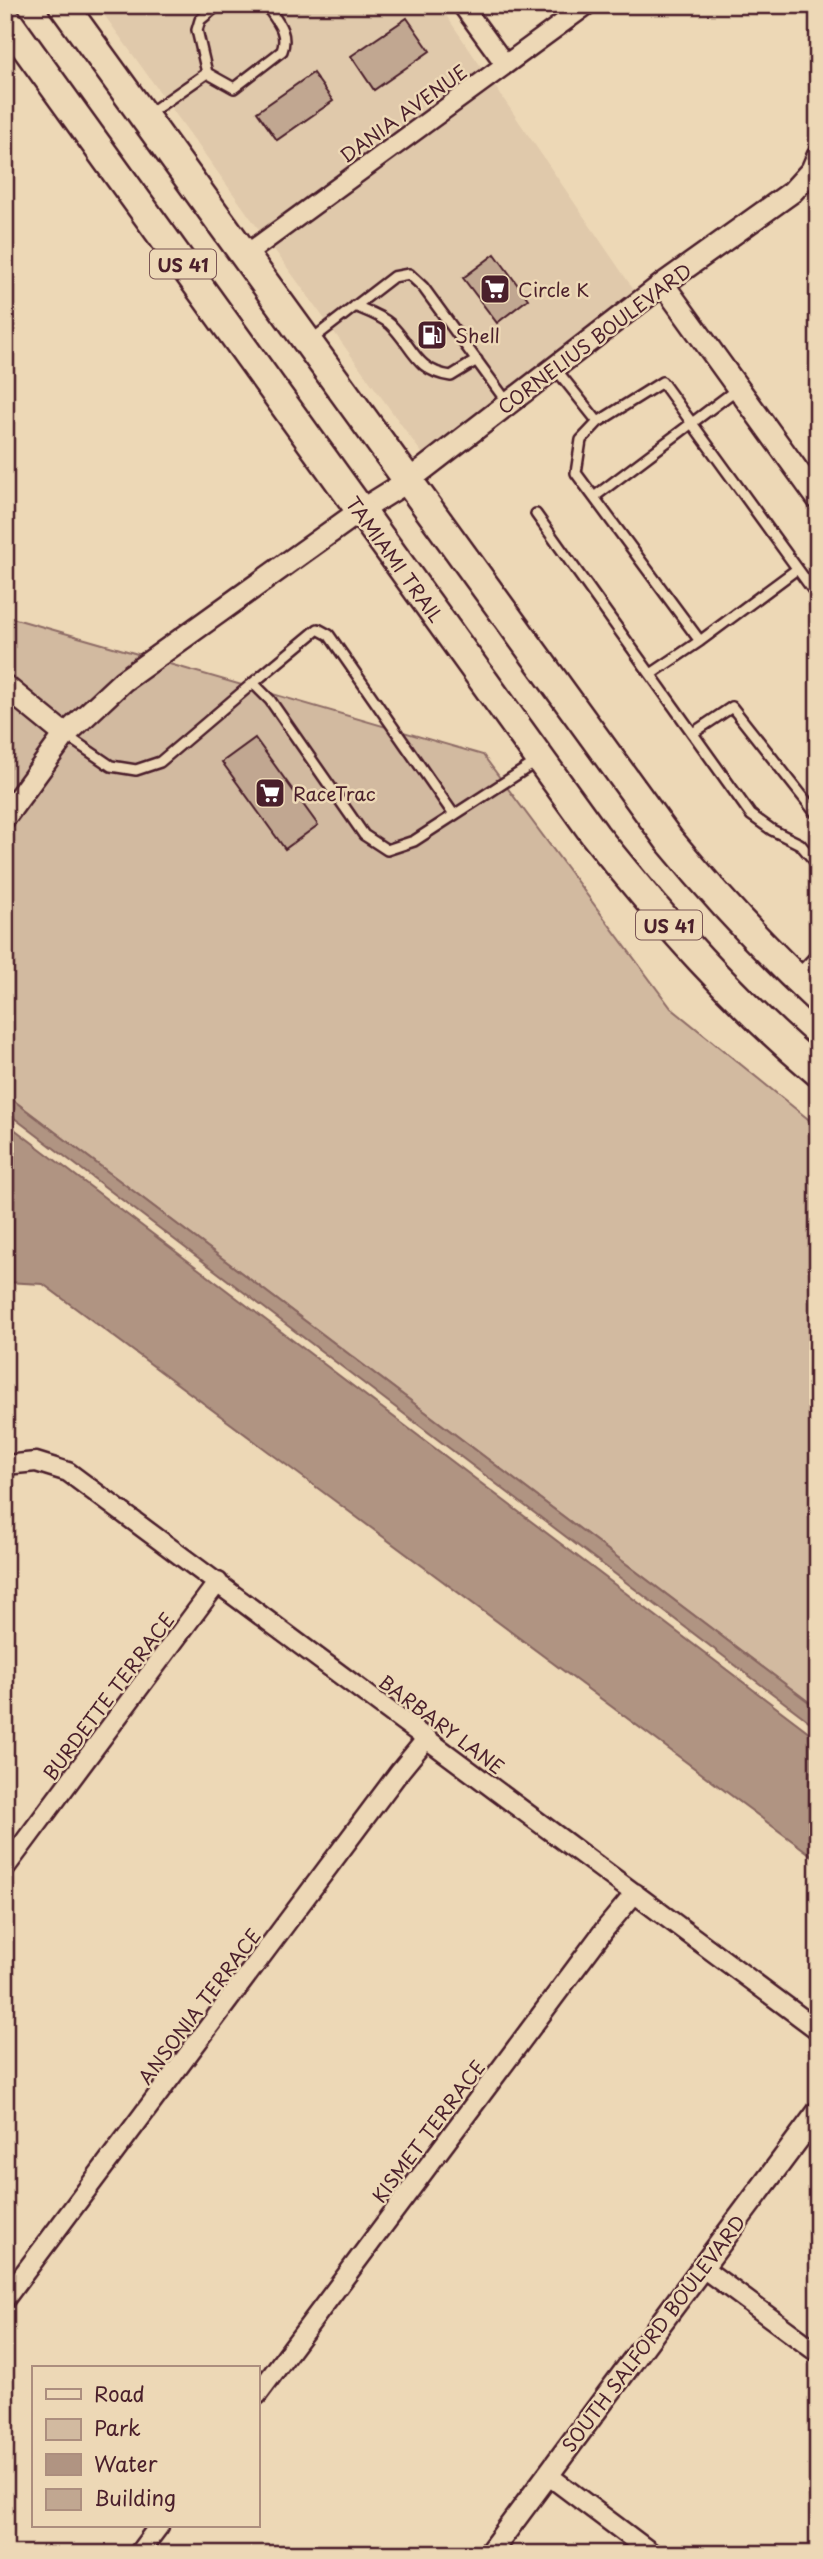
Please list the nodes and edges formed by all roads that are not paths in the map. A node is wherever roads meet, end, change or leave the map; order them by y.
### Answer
1 (63, 5) edge
2 (218, 5) edge
3 (266, 5) edge
4 (462, 5) edge
5 (587, 5) edge
6 (5, 18) edge
7 (505, 64) junction
8 (207, 73) junction
9 (144, 117) junction
10 (818, 156) edge
11 (244, 256) junction
12 (663, 284) junction
13 (355, 306) junction
14 (308, 342) junction
15 (477, 360) junction
16 (555, 368) junction
17 (738, 388) junction
18 (508, 404) junction
19 (598, 422) junction
20 (691, 424) junction
21 (408, 481) junction
22 (594, 497) junction
23 (818, 499) edge
24 (360, 510) junction
25 (536, 514) dead end
26 (797, 569) junction
27 (818, 597) edge
28 (700, 641) junction
29 (651, 674) junction
30 (253, 683) junction
31 (5, 686) edge
32 (693, 733) junction
33 (65, 734) junction
34 (540, 759) junction
35 (454, 815) junction
36 (818, 816) edge
37 (5, 817) edge
38 (818, 865) edge
39 (818, 953) edge
40 (795, 978) junction
41 (818, 999) edge
42 (818, 1072) edge
43 (5, 1465) edge
44 (218, 1582) junction
45 (427, 1738) junction
46 (5, 1868) edge
47 (635, 1893) junction
48 (818, 2030) edge
49 (818, 2112) edge
50 (703, 2268) junction
51 (5, 2299) edge
52 (818, 2353) edge
53 (259, 2392) edge
54 (548, 2474) junction
55 (158, 2528) edge
56 (138, 2554) edge
57 (489, 2554) edge
58 (653, 2554) edge

1 - 9 main road, US 41
2 - 8 lane
3 - 8 lane
4 - 7 street
5 - 7 street, DANIA AVENUE
6 - 24 main road, TAMIAMI TRAIL / US 41
7 - 11 street, DANIA AVENUE
8 - 9 lane
9 - 11 main road, US 41
10 - 12 street, CORNELIUS BOULEVARD
11 - 14 main road, US 41
12 - 16 street, CORNELIUS BOULEVARD
12 - 17 street
13 - 14 lane
13 - 15 lane
13 - 15 lane
14 - 21 main road, US 41
15 - 18 lane
16 - 18 street, CORNELIUS BOULEVARD
16 - 19 lane
17 - 20 lane
17 - 23 street
18 - 21 street, CORNELIUS BOULEVARD
19 - 20 lane
19 - 22 lane
20 - 22 lane
20 - 26 lane
21 - 24 street, CORNELIUS BOULEVARD
21 - 40 main road, US 41
22 - 28 lane
24 - 33 street, CORNELIUS BOULEVARD
24 - 34 main road, TAMIAMI TRAIL / US 41
25 - 29 lane
26 - 27 lane
26 - 28 lane
28 - 29 lane
29 - 32 lane
30 - 33 lane
30 - 35 lane
30 - 35 lane
31 - 33 street
32 - 36 lane
32 - 38 lane
33 - 37 street, CORNELIUS BOULEVARD
34 - 35 lane
34 - 42 main road, TAMIAMI TRAIL / US 41
39 - 40 lane
40 - 41 main road, US 41
43 - 44 street, BARBARY LANE
44 - 45 street, BARBARY LANE
44 - 46 street, BURDETTE TERRACE
45 - 47 street, BARBARY LANE
45 - 51 street, ANSONIA TERRACE
47 - 48 street, BARBARY LANE
47 - 53 street, KISMET TERRACE
49 - 50 street, SOUTH SALFORD BOULEVARD
50 - 52 street
50 - 54 street, SOUTH SALFORD BOULEVARD
54 - 57 street, SOUTH SALFORD BOULEVARD
54 - 58 street
55 - 56 street

